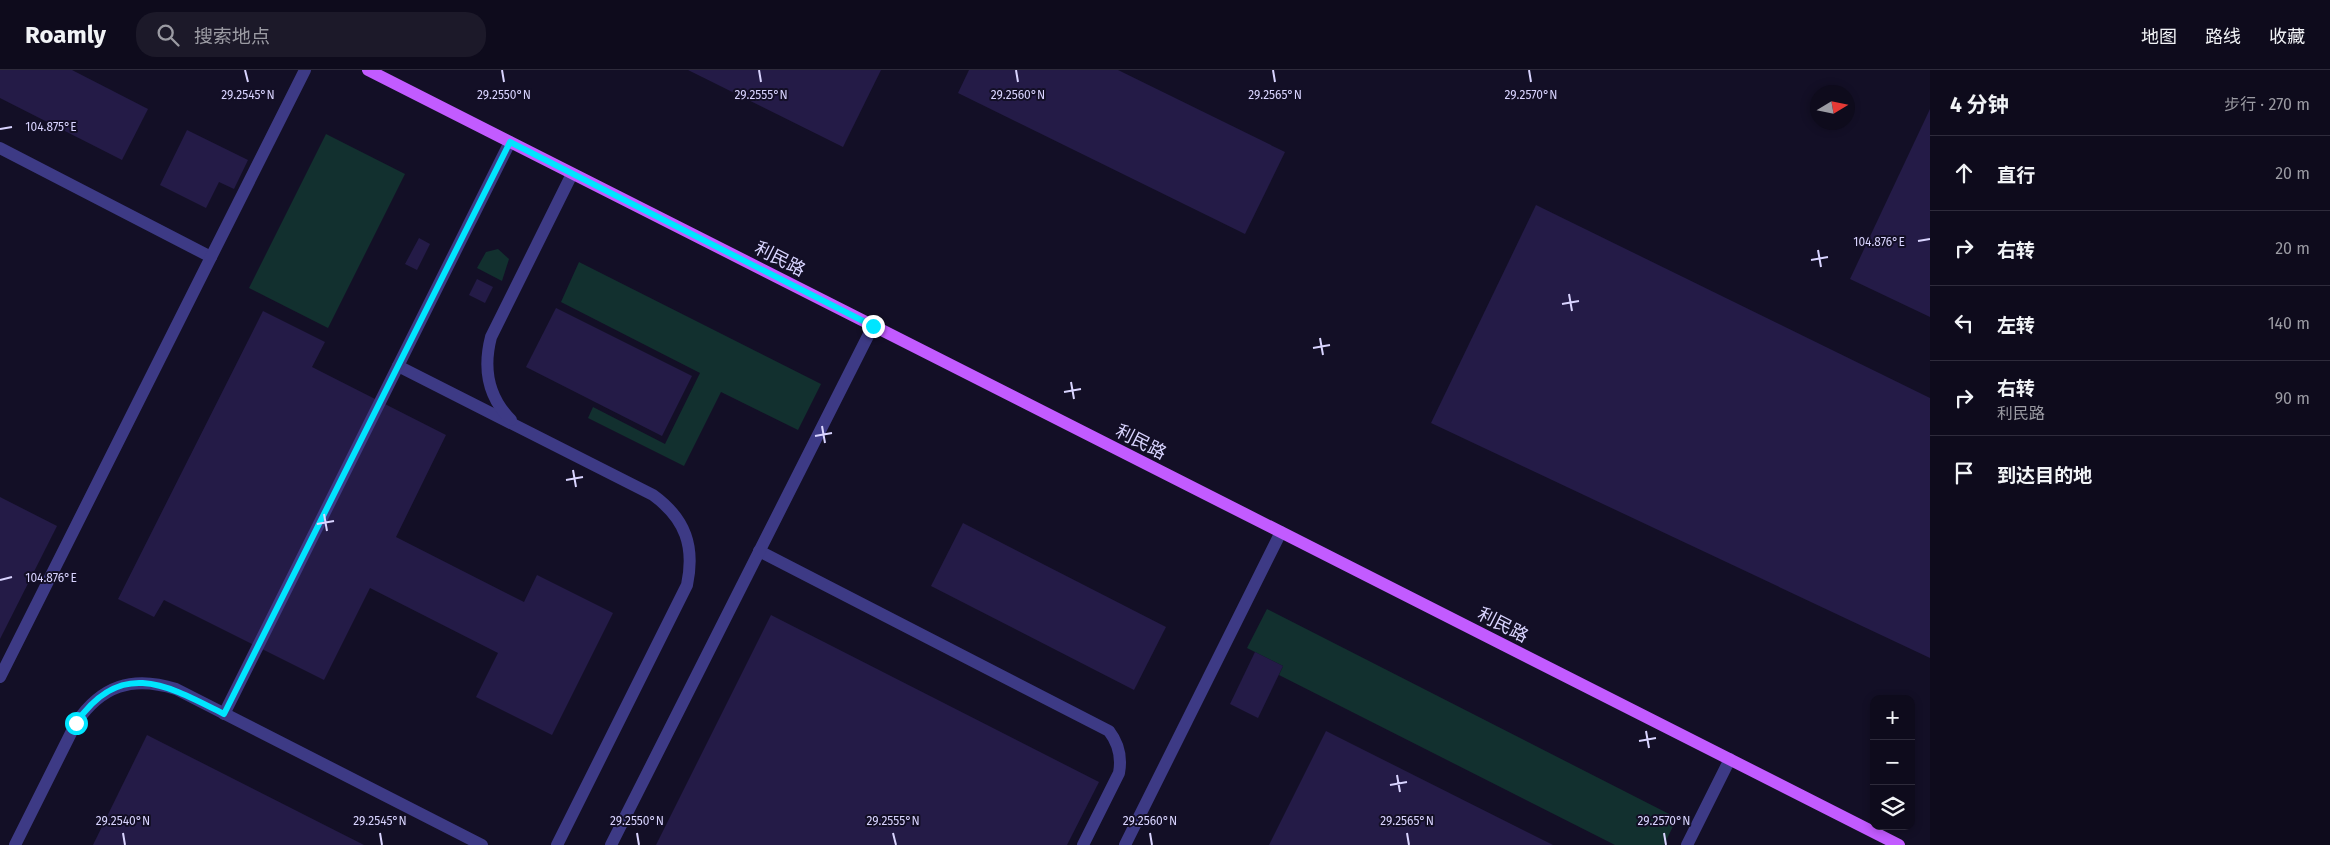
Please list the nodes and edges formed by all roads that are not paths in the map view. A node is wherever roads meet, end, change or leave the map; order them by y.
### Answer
1 (305, 70) edge
2 (368, 70) edge
3 (510, 142) junction
4 (0, 148) edge
5 (572, 174) junction
6 (211, 257) junction
7 (873, 326) junction
8 (398, 366) junction
9 (518, 427) junction
10 (1281, 532) junction
11 (759, 551) junction
12 (0, 677) edge
13 (224, 714) junction
14 (1730, 760) junction
15 (15, 845) edge
16 (482, 845) edge
17 (557, 845) edge
18 (611, 845) edge
19 (1083, 845) edge
20 (1125, 845) edge
21 (1687, 845) edge
22 (1899, 845) edge

1 - 6 lane
2 - 3 main road, 利民路
3 - 5 main road, 利民路
3 - 8 lane
4 - 6 lane
5 - 7 main road, 利民路
5 - 9 lane
6 - 12 lane
7 - 10 main road, 利民路
7 - 11 lane
8 - 9 lane
8 - 13 lane
9 - 17 lane
10 - 14 main road, 利民路
10 - 20 lane
11 - 18 lane
11 - 19 lane
13 - 15 lane
13 - 16 lane
14 - 21 lane
14 - 22 main road, 利民路

